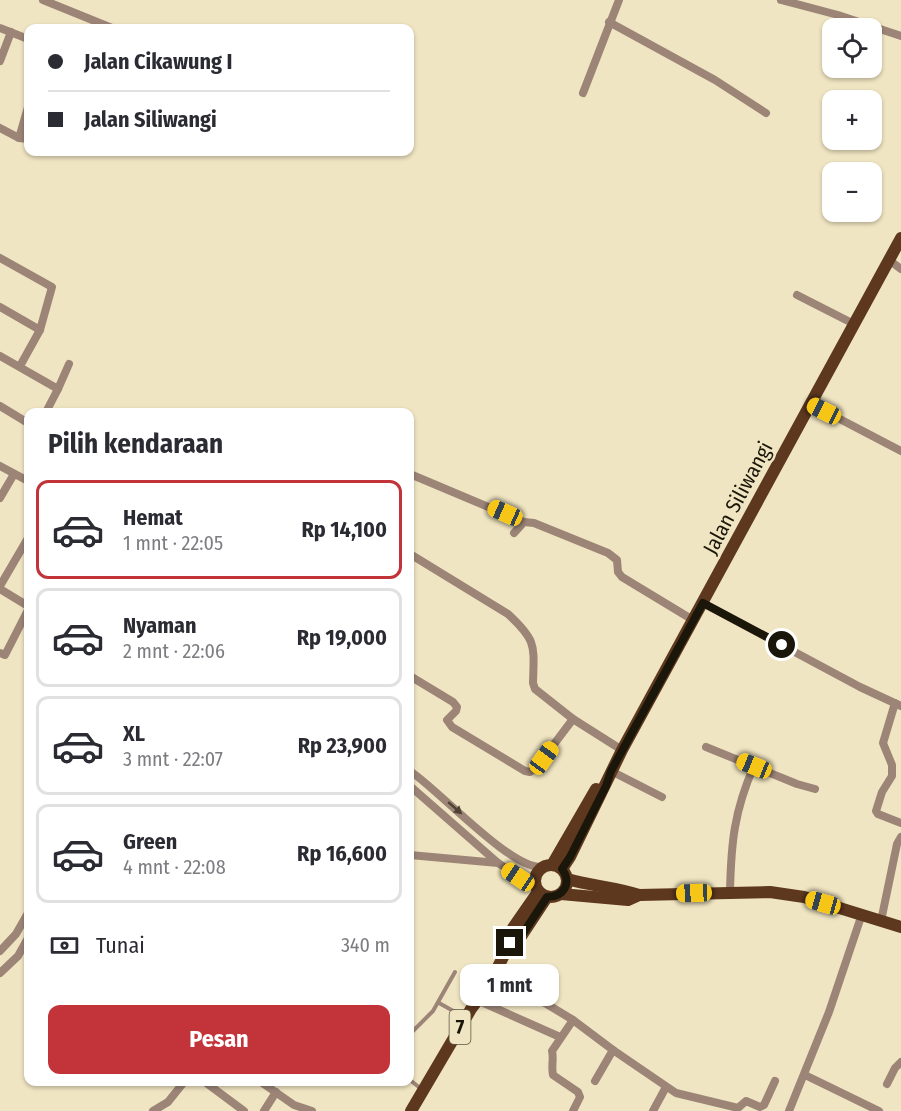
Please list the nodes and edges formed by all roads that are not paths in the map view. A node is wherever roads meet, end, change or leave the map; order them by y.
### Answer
1 (43, 0) edge
2 (619, 0) edge
3 (782, 0) edge
4 (609, 22) junction
5 (99, 24) edge
6 (0, 27) edge
7 (11, 32) junction
8 (901, 36) edge
9 (24, 37) edge
10 (0, 61) edge
11 (582, 93) dead end
12 (766, 113) dead end
13 (24, 119) edge
14 (0, 128) edge
15 (18, 138) junction
16 (24, 139) edge
17 (901, 238) edge
18 (0, 258) edge
19 (889, 260) junction
20 (901, 269) edge
21 (797, 296) dead end
22 (0, 307) edge
23 (854, 324) junction
24 (40, 330) junction
25 (0, 356) edge
26 (69, 364) dead end
27 (20, 366) junction
28 (58, 389) junction
29 (811, 404) junction
30 (0, 406) edge
31 (48, 408) edge
32 (24, 421) edge
33 (901, 451) edge
34 (0, 466) edge
35 (14, 474) junction
36 (414, 476) edge
37 (24, 479) edge
38 (0, 498) edge
39 (524, 522) junction
40 (514, 533) dead end
41 (24, 545) edge
42 (414, 556) edge
43 (0, 587) edge
44 (703, 603) junction
45 (24, 605) edge
46 (24, 616) edge
47 (693, 620) junction
48 (0, 653) edge
49 (414, 678) edge
50 (898, 704) edge
51 (573, 719) junction
52 (706, 747) dead end
53 (622, 750) junction
54 (754, 766) junction
55 (610, 773) junction
56 (414, 774) edge
57 (815, 789) dead end
58 (414, 790) edge
59 (662, 797) dead end
60 (901, 823) edge
61 (901, 837) edge
62 (414, 855) edge
63 (498, 863) junction
64 (556, 870) junction
65 (540, 892) junction
66 (730, 892) junction
67 (561, 894) junction
68 (639, 895) junction
69 (862, 914) junction
70 (24, 920) edge
71 (881, 921) junction
72 (901, 927) edge
73 (24, 946) edge
74 (0, 951) edge
75 (455, 972) dead end
76 (0, 973) edge
77 (489, 985) junction
78 (477, 1000) junction
79 (439, 1004) junction
80 (465, 1018) junction
81 (573, 1020) junction
82 (414, 1030) edge
83 (560, 1037) junction
84 (613, 1050) junction
85 (901, 1062) edge
86 (804, 1075) junction
87 (595, 1081) dead end
88 (775, 1081) dead end
89 (414, 1083) edge
90 (887, 1084) dead end
91 (181, 1086) edge
92 (210, 1086) edge
93 (267, 1086) edge
94 (666, 1087) junction
95 (424, 1090) junction
96 (276, 1092) junction
97 (153, 1111) edge
98 (244, 1111) edge
99 (264, 1111) edge
100 (312, 1111) edge
101 (411, 1111) edge
102 (573, 1111) edge
103 (653, 1111) edge
104 (789, 1111) edge
105 (879, 1111) edge

1 - 5 street
2 - 4 street
3 - 8 street
4 - 11 street
4 - 12 street
6 - 7 street
7 - 9 street
7 - 10 street
13 - 15 street
14 - 15 street
15 - 16 street
17 - 19 main road, Jalan Siliwangi
18 - 24 street
19 - 20 street
19 - 23 main road, Jalan Siliwangi
21 - 23 street
22 - 24 street
23 - 29 main road, Jalan Siliwangi
24 - 27 street
25 - 27 street
26 - 28 street
27 - 28 street
28 - 31 street
29 - 33 street
29 - 44 main road, Jalan Siliwangi
30 - 32 street
34 - 35 street
35 - 37 street
35 - 38 street
36 - 39 street
39 - 40 street
39 - 47 street
41 - 43 street
42 - 51 street
43 - 45 street
44 - 47 main road, Jalan Siliwangi
44 - 50 street
46 - 48 street
47 - 53 main road, Jalan Siliwangi
49 - 51 street
50 - 60 street
51 - 53 street
52 - 54 street
53 - 55 main road, Jalan Siliwangi
54 - 57 street
54 - 66 street
55 - 59 street
55 - 64 main road, Jalan Siliwangi
56 -> 64 street
58 - 63 street
61 - 71 street
62 - 63 street
63 - 65 street
64 - 65 main road
64 - 67 main road
64 - 68 main road
65 - 67 main road
65 - 77 main road, 7
66 - 68 main road
66 - 69 main road
67 - 68 main road
69 - 71 main road
69 - 86 street
70 - 74 street
71 - 72 main road
73 - 76 street
75 - 79 lane
77 - 78 main road, 7
77 - 81 street
78 - 80 main road, 7
78 - 83 street
79 - 80 lane
79 - 82 lane
80 - 95 main road, 7
81 - 83 street
81 - 84 street
83 - 102 street
84 - 87 street
84 - 94 street
85 - 90 street
86 - 104 street
86 - 105 street
88 - 94 street
89 - 95 lane
91 - 97 street
92 - 98 street
93 - 96 street
94 - 103 street
95 - 101 main road, 7
96 - 99 street
96 - 100 street

